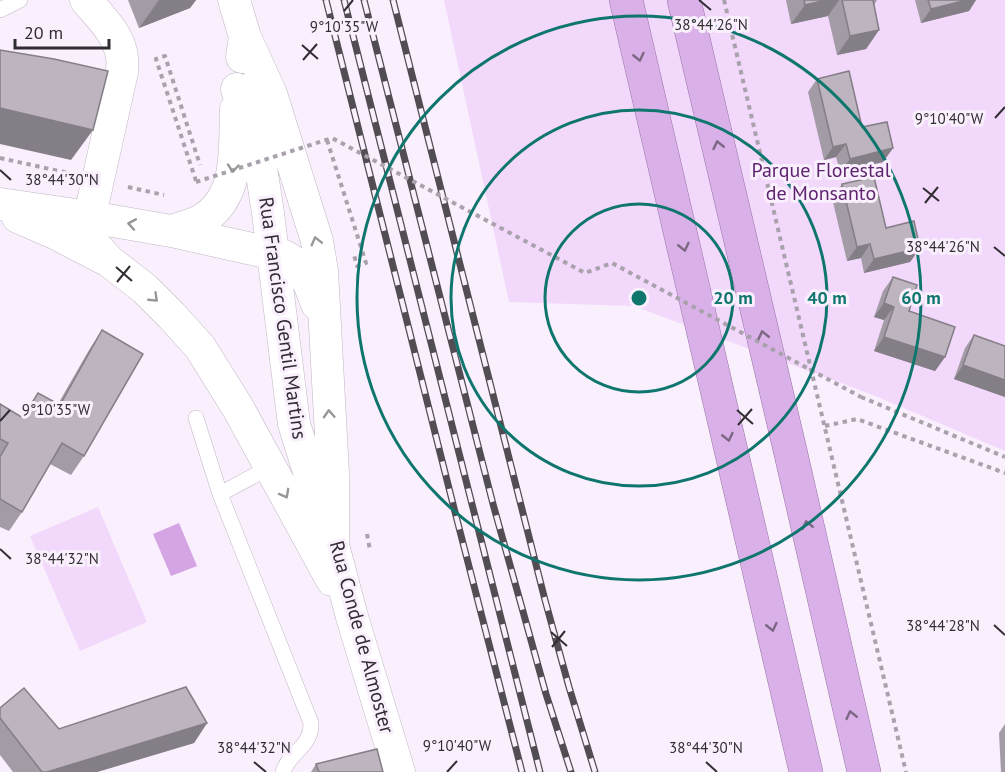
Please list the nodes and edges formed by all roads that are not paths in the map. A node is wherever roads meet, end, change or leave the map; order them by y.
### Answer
1 (20, 0) edge
2 (86, 0) edge
3 (234, 0) edge
4 (626, 0) edge
5 (684, 0) edge
6 (0, 10) edge
7 (245, 37) junction
8 (237, 89) junction
9 (0, 204) edge
10 (0, 211) edge
11 (90, 217) junction
12 (171, 231) junction
13 (272, 253) junction
14 (109, 261) junction
15 (324, 320) junction
16 (196, 418) dead end
17 (270, 467) junction
18 (220, 494) junction
19 (333, 545) junction
20 (352, 617) junction
21 (283, 772) edge
22 (399, 772) edge
23 (806, 772) edge
24 (864, 772) edge

1 - 6 lane
2 - 11 street
3 - 7 street, Rua Francisco Gentil Martins
4 -> 23 highway
24 -> 5 highway
7 - 8 street, Rua Francisco Gentil Martins
15 -> 7 street, Rua Conde de Almoster
8 -> 12 street, Rua Francisco Gentil Martins
8 - 13 street, Rua Francisco Gentil Martins
9 - 11 street, Rua Conde de Almoster
10 - 14 street
12 -> 11 street, Rua Conde de Almoster
11 - 14 street
12 - 13 street, Rua Conde de Almoster
13 - 15 street, Rua Conde de Almoster
13 - 19 street, Rua Francisco Gentil Martins
14 -> 17 street
19 -> 15 street, Rua Conde de Almoster
16 - 18 lane
17 - 18 lane
17 -> 20 street
18 - 21 lane
19 - 20 street, Rua Conde de Almoster
20 - 22 street, Rua Conde de Almoster

